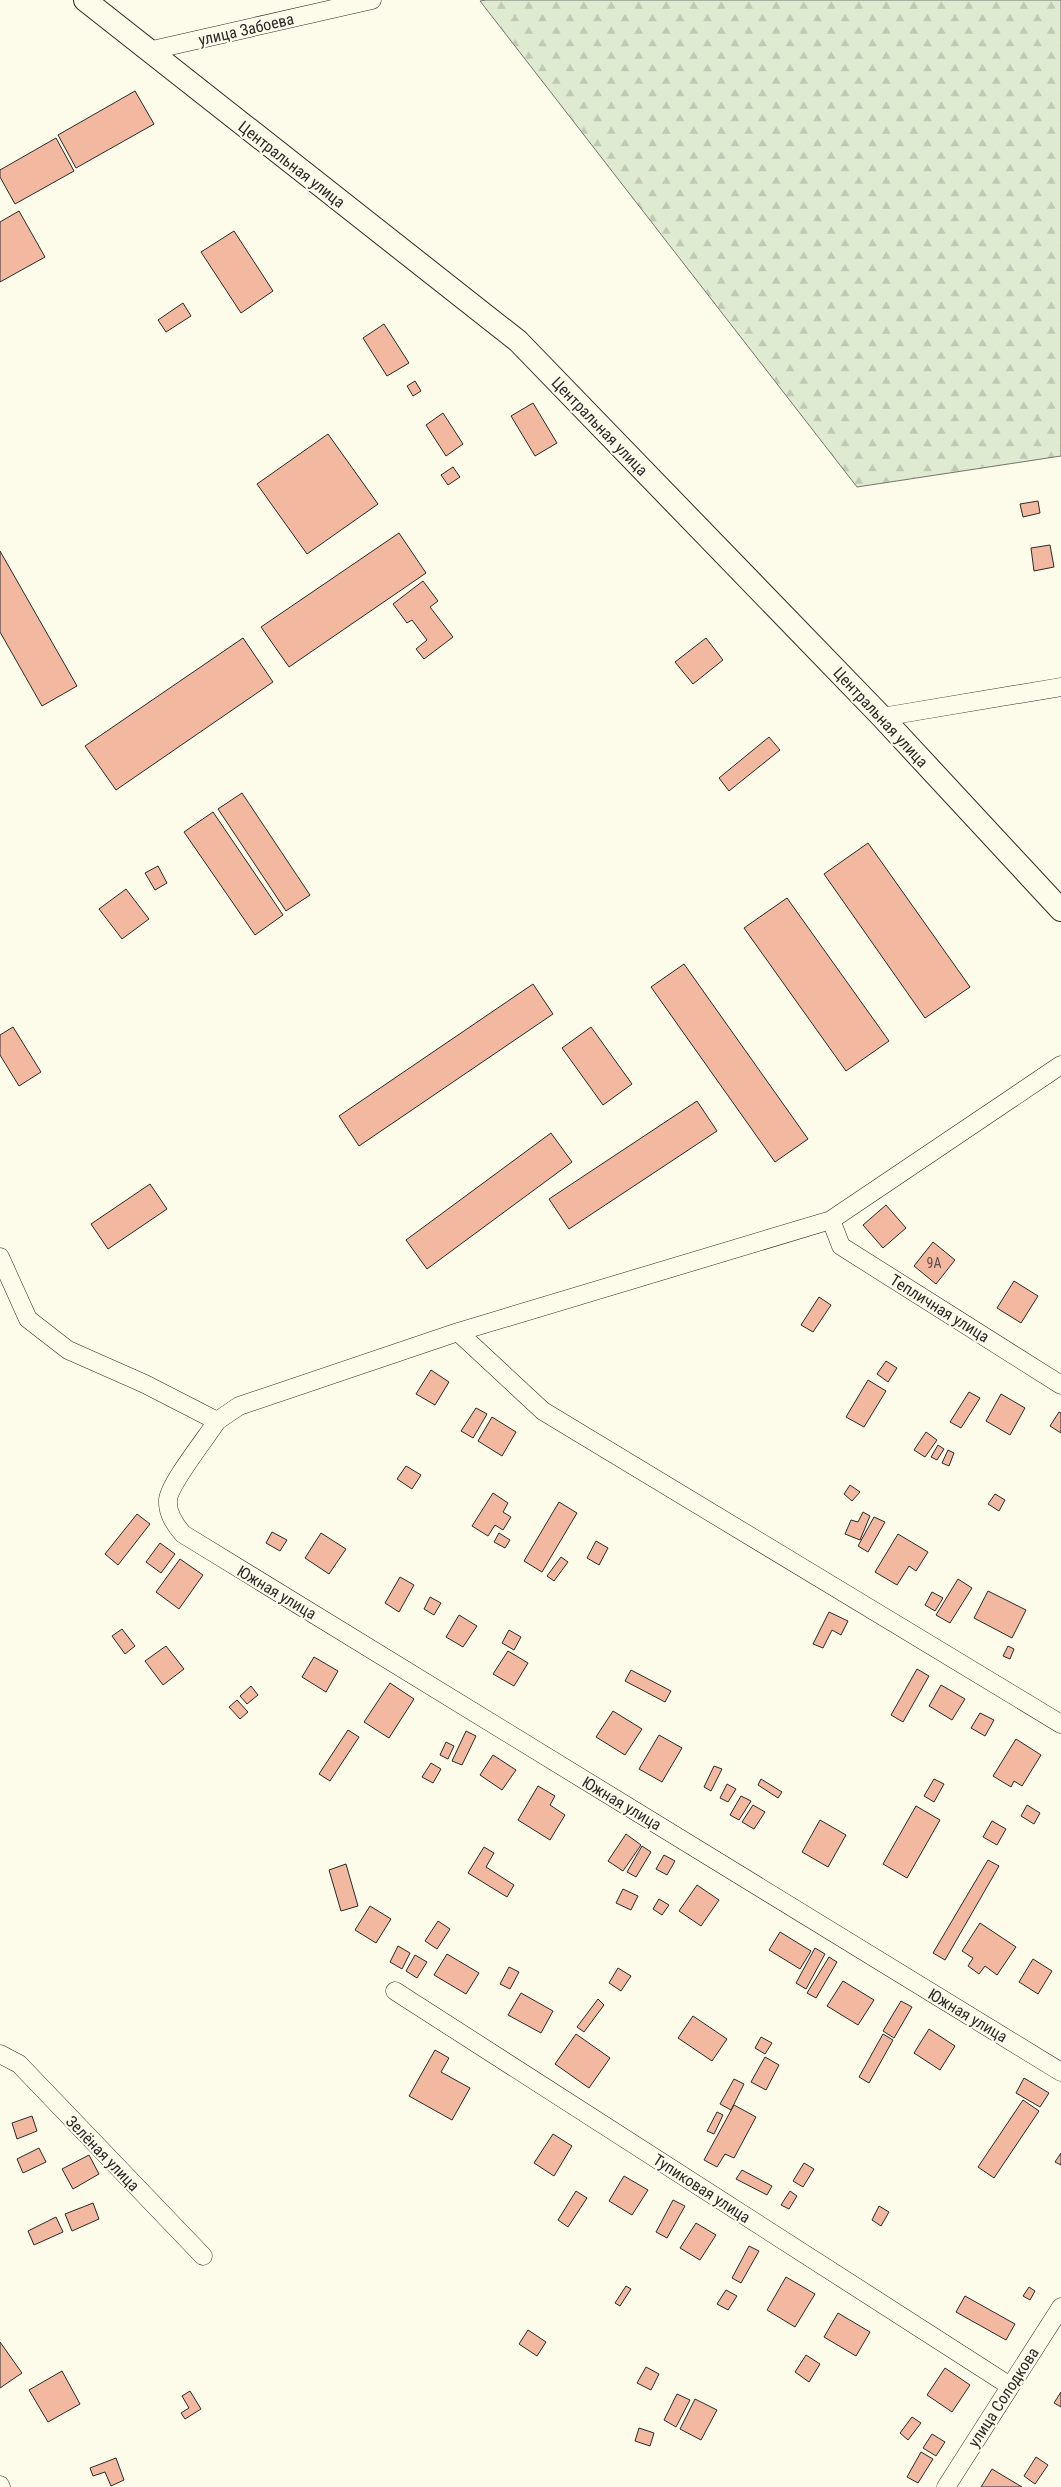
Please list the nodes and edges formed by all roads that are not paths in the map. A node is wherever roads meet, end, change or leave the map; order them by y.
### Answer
1 (85, 0) edge
2 (372, 0) edge
3 (148, 51) junction
4 (1061, 687) edge
5 (882, 717) junction
6 (1061, 910) edge
7 (1061, 1065) edge
8 (831, 1220) junction
9 (3, 1265) edge
10 (458, 1332) junction
11 (1061, 1385) edge
12 (217, 1421) junction
13 (1061, 1724) edge
14 (395, 1990) dead end
15 (0, 2054) edge
16 (1061, 2072) edge
17 (203, 2256) dead end
18 (1061, 2308) edge
19 (1010, 2386) junction
20 (946, 2487) edge

1 - 3 street, Центральная улица
2 - 3 street, улица Забоева
3 - 5 street, Центральная улица
4 - 5 street
5 - 6 street, Центральная улица
7 - 8 street
8 - 10 street
8 - 11 street, Тепличная улица
9 - 12 street
10 - 12 street
10 - 13 street
12 - 16 street, Южная улица
14 - 19 street, Тупиковая улица
15 - 17 street, Зелёная улица
18 - 19 street, улица Солодкова
19 - 20 street, улица Солодкова

